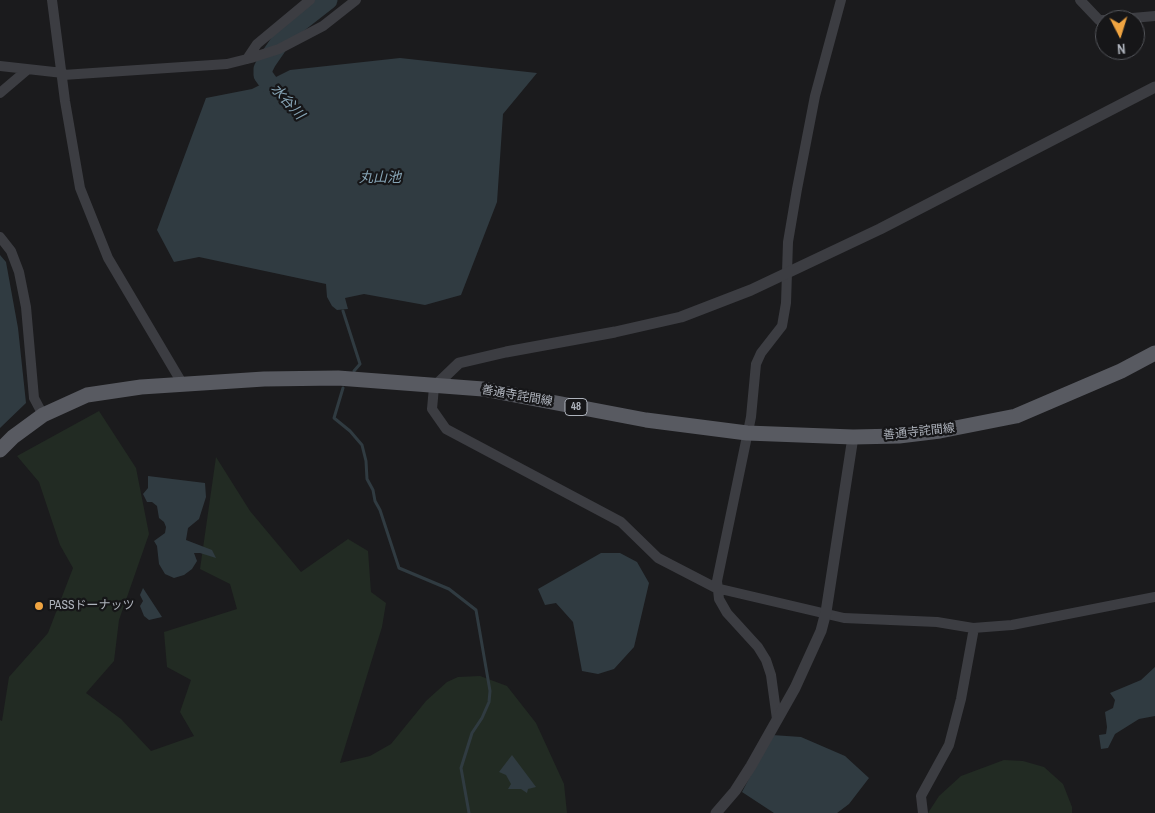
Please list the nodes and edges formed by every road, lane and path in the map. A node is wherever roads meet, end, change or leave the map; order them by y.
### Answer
1 (52, 0) edge
2 (310, 0) edge
3 (356, 0) edge
4 (841, 0) edge
5 (1080, 0) edge
6 (1095, 16) edge
7 (247, 59) junction
8 (0, 66) edge
9 (27, 70) junction
10 (63, 74) junction
11 (1155, 87) edge
12 (0, 93) edge
13 (0, 237) edge
14 (786, 274) junction
15 (1155, 353) edge
16 (182, 383) junction
17 (434, 387) junction
18 (43, 415) junction
19 (747, 433) junction
20 (853, 437) junction
21 (0, 450) edge
22 (716, 588) junction
23 (1155, 597) edge
24 (826, 612) junction
25 (974, 628) junction
26 (777, 718) junction
27 (716, 813) edge
28 (923, 813) edge

1 - 10 street
2 - 7 street
3 - 7 street
4 - 14 street
5 - 6 street
7 - 10 street
8 - 9 street
9 - 10 street
9 - 12 street
10 - 16 street
11 - 14 street
13 - 18 street
14 - 17 street
14 - 19 street
15 - 20 main road, 善通寺詫間線 / 48
16 - 17 main road, 善通寺詫間線 / 48
16 - 18 main road, 善通寺詫間線 / 48
17 - 19 main road, 善通寺詫間線 / 48
17 - 22 street
18 - 21 main road, 善通寺詫間線 / 48
19 - 20 main road, 善通寺詫間線 / 48
19 - 22 street
20 - 24 street
22 - 24 street
22 - 26 street
23 - 25 street
24 - 25 street
24 - 26 street
25 - 28 street
26 - 27 street

